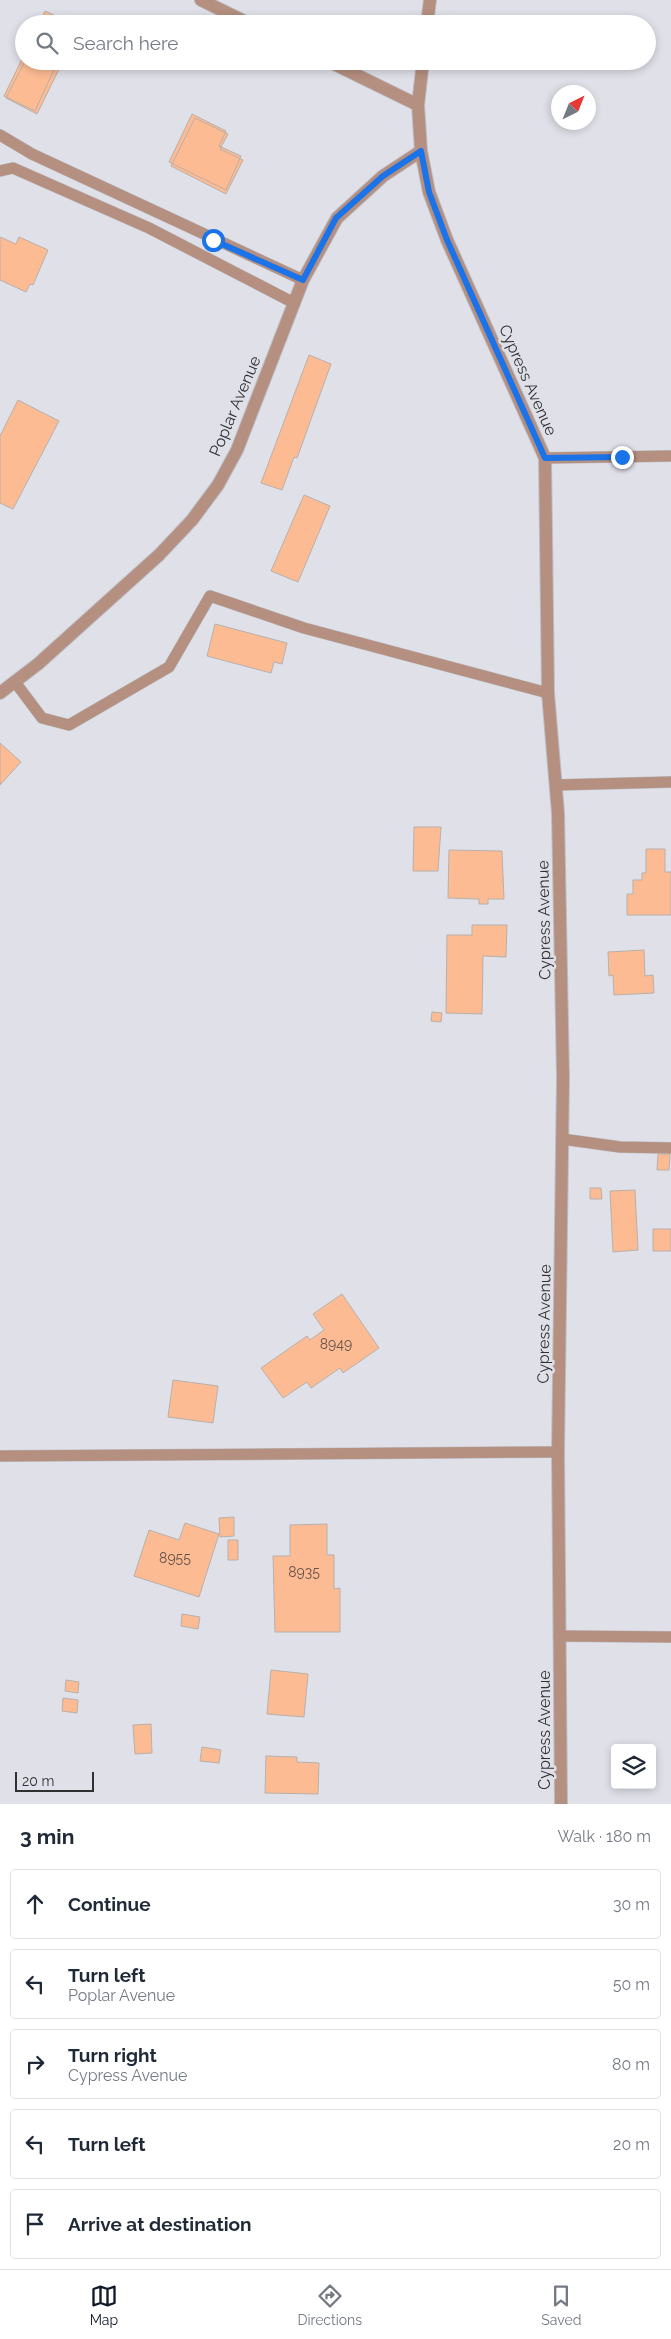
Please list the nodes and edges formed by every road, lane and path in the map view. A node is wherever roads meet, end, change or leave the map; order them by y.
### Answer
1 (201, 0) edge
2 (430, 0) edge
3 (232, 15) edge
4 (428, 15) edge
5 (347, 70) edge
6 (422, 70) edge
7 (418, 104) junction
8 (0, 135) edge
9 (421, 151) junction
10 (0, 172) edge
11 (303, 280) junction
12 (294, 303) junction
13 (671, 456) edge
14 (545, 458) junction
15 (14, 682) junction
16 (0, 693) edge
17 (548, 693) junction
18 (671, 782) edge
19 (556, 785) junction
20 (562, 1139) junction
21 (671, 1148) edge
22 (558, 1452) junction
23 (0, 1456) edge
24 (559, 1636) junction
25 (671, 1637) edge
26 (561, 1804) edge

1 - 3 street
2 - 4 street
5 - 7 street
6 - 7 street, Cypress Avenue
7 - 9 street, Cypress Avenue
8 - 11 lane
9 - 11 street, Poplar Avenue
9 - 14 street, Cypress Avenue
10 - 12 lane
11 - 12 street, Poplar Avenue
12 - 15 street, Poplar Avenue
13 - 14 lane
14 - 17 street, Cypress Avenue
15 - 16 street, Poplar Avenue
15 - 17 lane
17 - 19 street, Cypress Avenue
18 - 19 lane
19 - 20 street, Cypress Avenue
20 - 21 lane
20 - 22 street, Cypress Avenue
22 - 23 lane
22 - 24 street, Cypress Avenue
24 - 25 lane
24 - 26 street, Cypress Avenue

